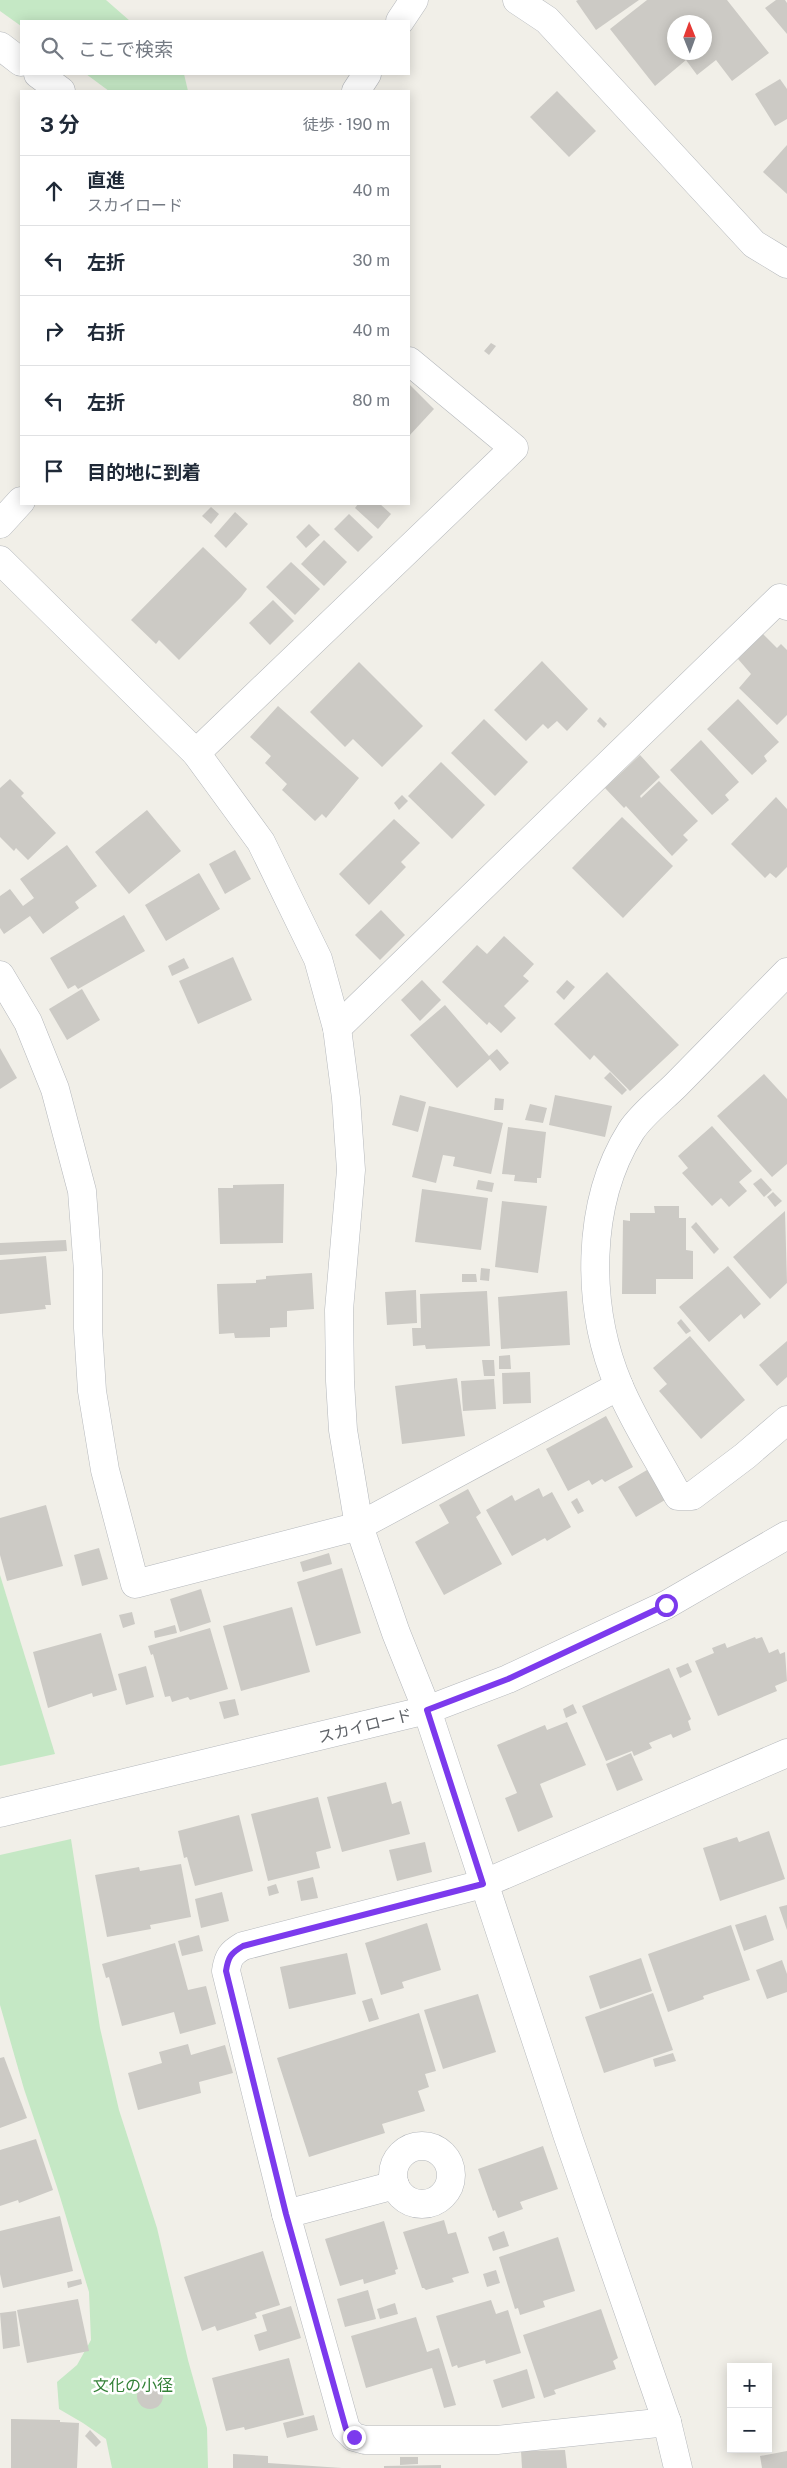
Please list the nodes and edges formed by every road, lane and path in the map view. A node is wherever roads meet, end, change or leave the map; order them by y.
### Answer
1 (414, 0) edge
2 (517, 0) edge
3 (401, 20) edge
4 (0, 46) edge
5 (20, 61) edge
6 (39, 75) edge
7 (366, 75) edge
8 (60, 90) edge
9 (357, 90) edge
10 (787, 264) edge
11 (410, 362) edge
12 (20, 503) edge
13 (0, 524) edge
14 (0, 560) edge
15 (787, 606) edge
16 (196, 753) junction
17 (787, 972) edge
18 (0, 975) edge
19 (337, 1028) junction
20 (619, 1386) junction
21 (787, 1420) edge
22 (359, 1526) junction
23 (787, 1535) edge
24 (427, 1710) junction
25 (787, 1753) edge
26 (0, 1813) edge
27 (483, 1884) junction
28 (395, 2185) dead end
29 (286, 2214) junction
30 (667, 2422) junction
31 (678, 2468) edge

1 - 3 street
2 - 10 street
4 - 5 street
6 - 8 street
7 - 9 street
11 - 16 street
12 - 13 street
14 - 16 street
15 - 19 street
16 - 19 street
17 - 20 street
18 - 22 street
19 - 22 street
20 - 21 street
20 - 22 street
22 - 24 street
23 - 24 street, スカイロード
24 - 26 street, スカイロード
24 - 27 street
25 - 27 street
27 - 29 street
27 - 30 street
28 - 29 street
29 - 30 street
30 - 31 street

